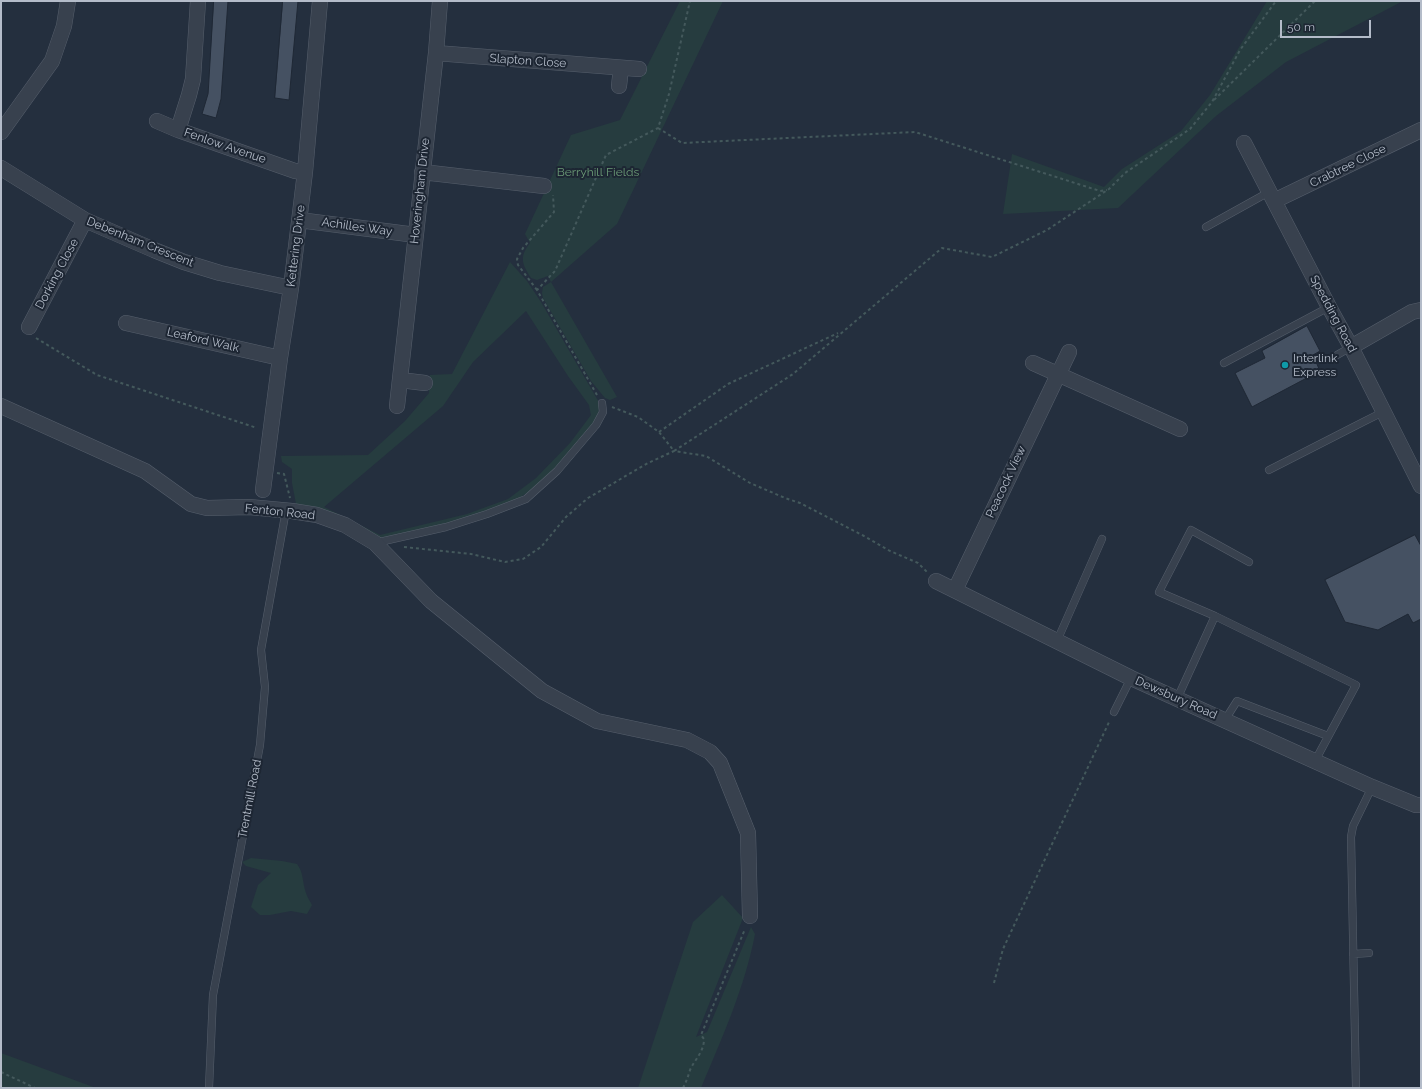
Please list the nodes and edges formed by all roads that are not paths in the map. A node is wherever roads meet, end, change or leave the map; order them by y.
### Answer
1 (68, 1) edge
2 (198, 1) edge
3 (320, 1) edge
4 (440, 1) edge
5 (436, 53) junction
6 (621, 68) junction
7 (639, 69) dead end
8 (619, 86) dead end
9 (157, 121) dead end
10 (178, 130) junction
11 (1421, 130) edge
12 (1, 132) edge
13 (1244, 143) dead end
14 (1, 168) edge
15 (305, 172) junction
16 (422, 172) junction
17 (544, 186) road end
18 (1272, 196) junction
19 (85, 220) junction
20 (299, 220) junction
21 (1206, 226) dead end
22 (416, 235) junction
23 (291, 288) junction
24 (1329, 307) junction
25 (1421, 310) edge
26 (126, 323) dead end
27 (29, 328) road end
28 (1351, 347) junction
29 (1069, 352) dead end
30 (1337, 355) dead end
31 (280, 358) junction
32 (1033, 363) dead end
33 (1224, 363) dead end
34 (1058, 374) junction
35 (400, 380) junction
36 (425, 383) dead end
37 (602, 403) road end
38 (1, 406) edge
39 (397, 406) dead end
40 (1383, 412) junction
41 (1180, 429) dead end
42 (1269, 470) dead end
43 (1421, 486) edge
44 (263, 490) dead end
45 (289, 510) junction
46 (1102, 539) dead end
47 (375, 543) junction
48 (1249, 562) dead end
49 (936, 581) road end
50 (955, 590) junction
51 (1215, 616) junction
52 (1058, 641) junction
53 (1131, 678) junction
54 (1177, 699) junction
55 (1114, 712) road end
56 (1225, 720) junction
57 (1328, 736) junction
58 (1315, 761) junction
59 (1372, 787) junction
60 (1421, 805) edge
61 (750, 916) road end
62 (1369, 953) dead end
63 (1353, 954) junction
64 (209, 1088) edge
65 (1356, 1088) edge

1 - 12 street
2 - 10 street, Fenlow Avenue
3 - 15 street, Kettering Drive
4 - 5 street, Hoveringham Drive
5 - 6 street, Slapton Close
5 - 16 street, Hoveringham Drive
6 - 7 street, Slapton Close
6 - 8 street
9 - 10 street
10 - 15 street, Fenlow Avenue
11 - 18 street, Crabtree Close
13 - 18 street, Spedding Road
14 - 19 street, Debenham Crescent
15 - 20 street, Kettering Drive
16 - 17 street
16 - 22 street, Hoveringham Drive
18 - 21 lane
18 - 24 street, Spedding Road
19 - 23 street, Debenham Crescent
19 - 27 street, Dorking Close
20 - 22 street, Achilles Way
20 - 23 street, Kettering Drive
22 - 35 street, Hoveringham Drive
23 - 31 street, Kettering Drive
24 - 28 street, Spedding Road
24 - 33 lane
25 - 28 street
26 - 31 street, Leaford Walk
28 - 30 lane
28 - 40 street, Spedding Road
29 - 34 street, Peacock View
31 - 44 street, Kettering Drive
32 - 34 street
34 - 41 street
34 - 50 street, Peacock View
35 - 36 street
35 - 39 street, Hoveringham Drive
37 - 47 lane
38 - 45 street, Fenton Road
40 - 42 lane
40 - 43 street, Spedding Road
45 - 47 street, Fenton Road
45 - 64 lane, Trentmill Road
46 - 52 lane
47 - 61 street, Fenton Road
48 - 51 lane
49 - 50 street, Dewsbury Road
50 - 52 street, Dewsbury Road
51 - 54 lane
51 - 57 lane
52 - 53 street, Dewsbury Road
53 - 54 street, Dewsbury Road
53 - 55 lane
54 - 56 street, Dewsbury Road
56 - 57 lane
56 - 58 street, Dewsbury Road
57 - 58 lane
58 - 59 street, Dewsbury Road
59 - 60 street, Dewsbury Road
59 - 63 lane
62 - 63 lane
63 - 65 lane

